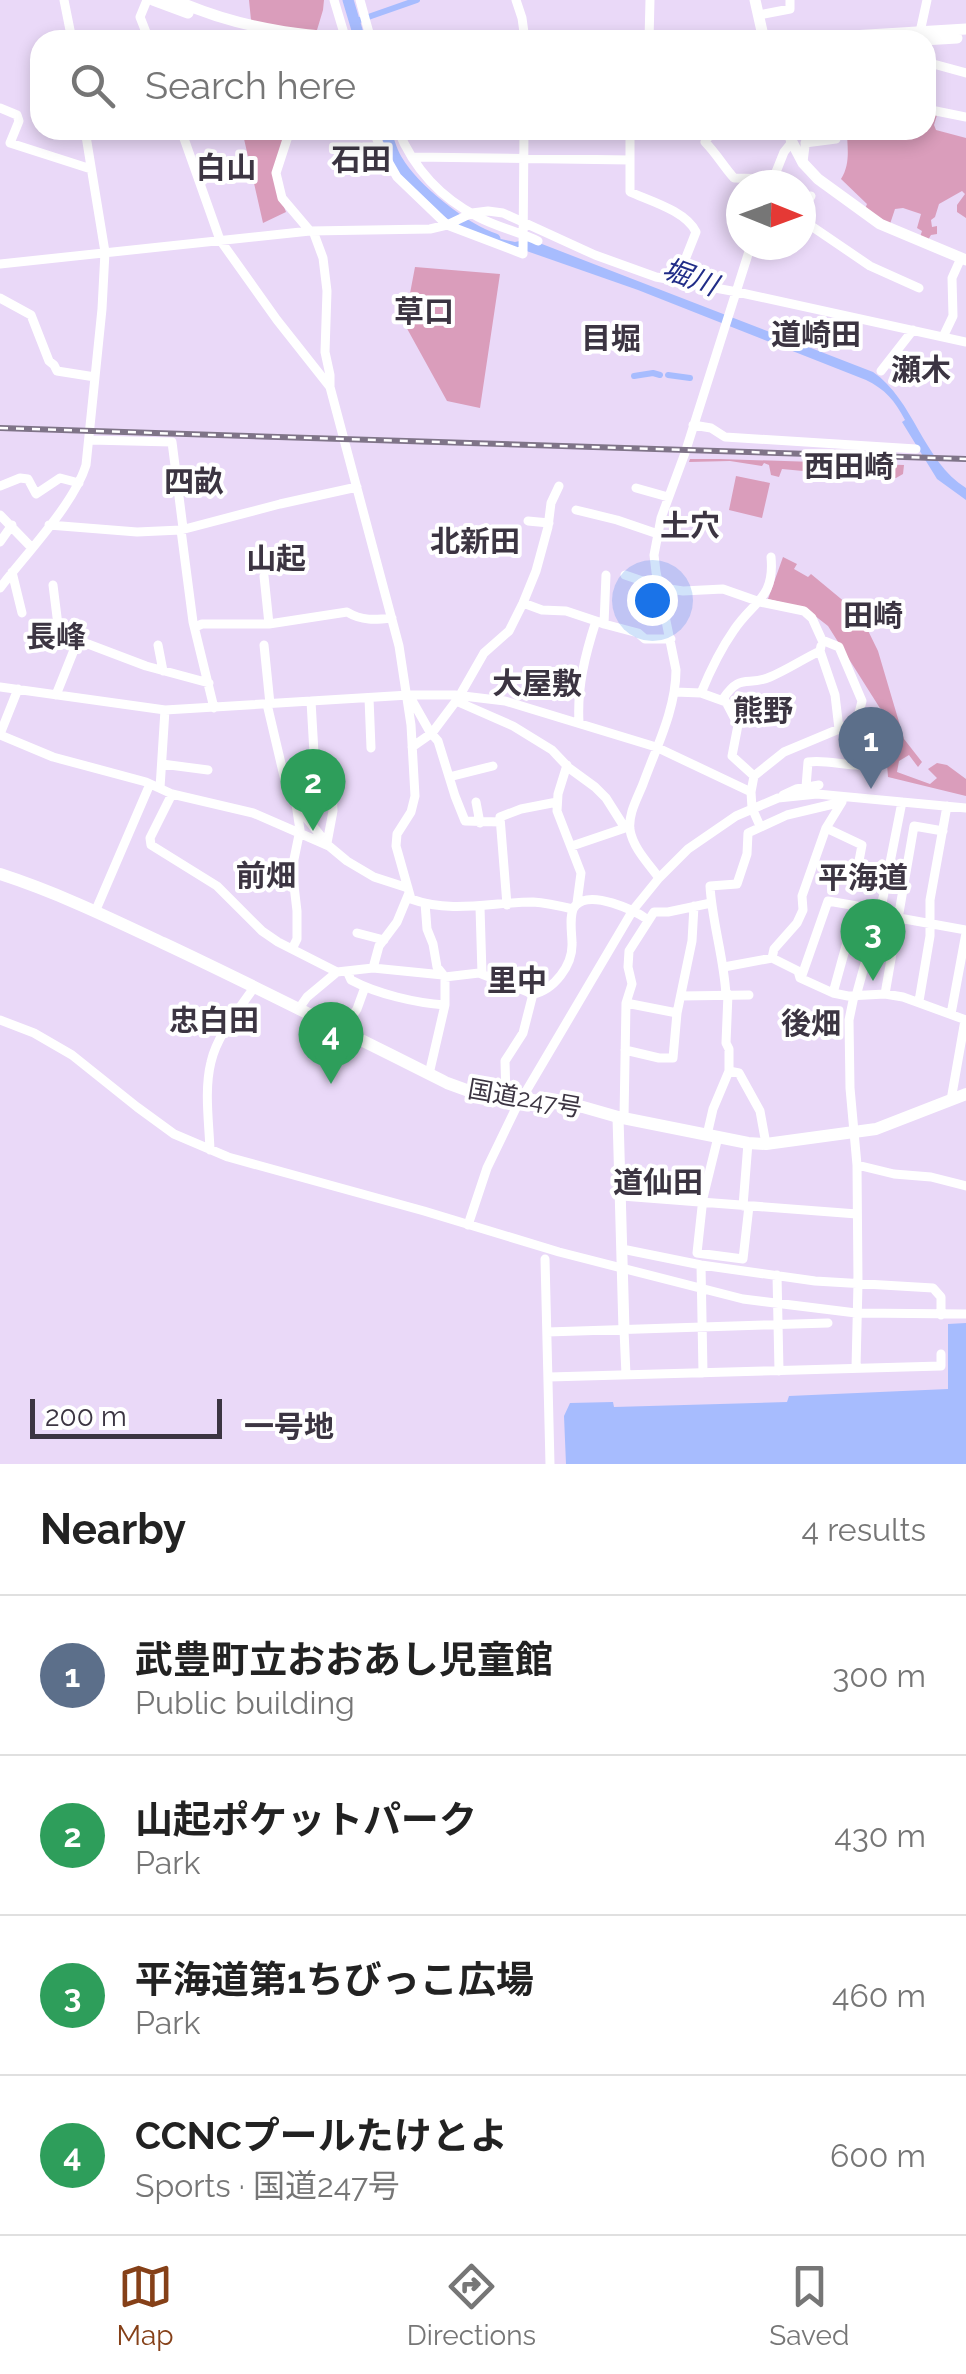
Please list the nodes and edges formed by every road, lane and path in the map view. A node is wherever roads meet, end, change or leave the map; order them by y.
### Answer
1 (64, 0) edge
2 (150, 0) edge
3 (176, 0) edge
4 (334, 0) edge
5 (516, 0) edge
6 (650, 0) edge
7 (755, 0) edge
8 (790, 0) edge
9 (927, 0) edge
10 (361, 3) edge
11 (759, 15) junction
12 (966, 29) edge
13 (70, 30) edge
14 (145, 30) edge
15 (241, 30) edge
16 (270, 30) edge
17 (343, 30) edge
18 (369, 30) edge
19 (524, 30) edge
20 (649, 30) edge
21 (762, 30) edge
22 (923, 30) edge
23 (936, 34) edge
24 (936, 36) edge
25 (966, 37) edge
26 (936, 65) edge
27 (966, 73) edge
28 (0, 108) edge
29 (936, 110) edge
30 (966, 118) edge
31 (87, 140) edge
32 (185, 140) edge
33 (287, 140) edge
34 (378, 140) edge
35 (403, 140) edge
36 (524, 140) edge
37 (630, 140) edge
38 (706, 140) edge
39 (794, 140) edge
40 (795, 140) edge
41 (413, 158) junction
42 (524, 158) junction
43 (630, 160) junction
44 (91, 169) junction
45 (728, 170) edge
46 (777, 170) edge
47 (472, 213) junction
48 (524, 220) junction
49 (447, 225) junction
50 (816, 227) edge
51 (311, 231) junction
52 (522, 233) junction
53 (220, 240) junction
54 (538, 240) dead end
55 (104, 252) junction
56 (964, 259) edge
57 (747, 260) edge
58 (0, 264) edge
59 (677, 280) junction
60 (919, 288) dead end
61 (737, 292) junction
62 (0, 298) edge
63 (913, 330) junction
64 (943, 336) junction
65 (966, 342) edge
66 (881, 371) dead end
67 (95, 376) junction
68 (330, 388) junction
69 (693, 425) junction
70 (90, 440) junction
71 (916, 449) dead end
72 (79, 483) junction
73 (0, 486) edge
74 (558, 486) dead end
75 (357, 488) junction
76 (636, 488) dead end
77 (668, 497) junction
78 (576, 510) dead end
79 (0, 515) edge
80 (528, 521) dead end
81 (549, 523) junction
82 (12, 525) junction
83 (49, 525) junction
84 (182, 529) junction
85 (658, 534) junction
86 (0, 542) edge
87 (32, 548) junction
88 (771, 558) dead end
89 (12, 572) junction
90 (606, 575) dead end
91 (625, 575) dead end
92 (264, 576) dead end
93 (53, 586) dead end
94 (660, 586) junction
95 (0, 588) edge
96 (760, 602) junction
97 (524, 604) junction
98 (22, 614) dead end
99 (392, 618) junction
100 (600, 623) junction
101 (269, 624) junction
102 (195, 627) junction
103 (42, 630) dead end
104 (59, 633) junction
105 (670, 639) junction
106 (78, 640) junction
107 (264, 644) dead end
108 (158, 645) dead end
109 (821, 645) junction
110 (164, 671) junction
111 (208, 684) junction
112 (0, 686) edge
113 (18, 689) junction
114 (675, 692) junction
115 (701, 693) junction
116 (56, 695) junction
117 (408, 695) junction
118 (457, 697) junction
119 (369, 698) junction
120 (723, 700) junction
121 (311, 702) junction
122 (269, 704) junction
123 (214, 708) junction
124 (164, 710) junction
125 (880, 713) dead end
126 (861, 720) junction
127 (578, 722) junction
128 (840, 729) junction
129 (432, 733) junction
130 (0, 734) edge
131 (368, 743) dead end
132 (412, 746) junction
133 (656, 747) junction
134 (162, 764) junction
135 (566, 765) junction
136 (493, 766) dead end
137 (208, 770) dead end
138 (754, 776) junction
139 (450, 778) junction
140 (155, 786) junction
141 (815, 788) junction
142 (752, 792) junction
143 (172, 794) junction
144 (476, 802) dead end
145 (557, 802) junction
146 (902, 802) junction
147 (296, 803) junction
148 (817, 806) junction
149 (946, 806) junction
150 (752, 808) junction
151 (966, 808) edge
152 (500, 822) junction
153 (480, 823) junction
154 (760, 826) junction
155 (628, 828) junction
156 (826, 828) junction
157 (943, 830) junction
158 (299, 832) junction
159 (328, 844) junction
160 (572, 846) junction
161 (0, 874) edge
162 (856, 877) dead end
163 (659, 878) junction
164 (409, 890) junction
165 (424, 903) junction
166 (711, 904) junction
167 (508, 905) junction
168 (575, 906) junction
169 (694, 906) junction
170 (480, 907) junction
171 (634, 910) junction
172 (95, 912) junction
173 (898, 918) junction
174 (648, 920) junction
175 (930, 923) junction
176 (966, 931) edge
177 (357, 933) dead end
178 (384, 940) junction
179 (292, 949) junction
180 (772, 958) junction
181 (724, 967) junction
182 (373, 968) junction
183 (342, 971) junction
184 (482, 974) junction
185 (444, 976) junction
186 (800, 978) junction
187 (255, 986) junction
188 (364, 987) junction
189 (834, 993) junction
190 (532, 994) junction
191 (885, 994) junction
192 (727, 995) junction
193 (749, 995) dead end
194 (681, 996) junction
195 (855, 996) junction
196 (919, 1002) junction
197 (626, 1003) junction
198 (445, 1004) junction
199 (300, 1008) junction
200 (676, 1013) junction
201 (951, 1014) junction
202 (0, 1020) edge
203 (966, 1020) edge
204 (344, 1030) junction
205 (625, 1050) junction
206 (729, 1071) junction
207 (428, 1074) junction
208 (966, 1094) edge
209 (506, 1097) junction
210 (522, 1098) junction
211 (950, 1100) junction
212 (621, 1118) junction
213 (854, 1132) junction
214 (712, 1136) junction
215 (748, 1143) junction
216 (766, 1144) junction
217 (210, 1150) junction
218 (857, 1165) junction
219 (966, 1186) edge
220 (622, 1196) junction
221 (703, 1202) junction
222 (746, 1206) junction
223 (857, 1214) junction
224 (468, 1225) junction
225 (622, 1249) junction
226 (545, 1259) dead end
227 (701, 1265) junction
228 (622, 1269) junction
229 (777, 1274) junction
230 (858, 1283) junction
231 (701, 1289) junction
232 (778, 1304) junction
233 (856, 1313) junction
234 (966, 1314) edge
235 (941, 1315) junction
236 (828, 1323) dead end
237 (778, 1324) junction
238 (702, 1327) junction
239 (624, 1330) junction
240 (547, 1332) junction
241 (942, 1354) dead end
242 (856, 1368) junction
243 (780, 1371) junction
244 (703, 1373) junction
245 (626, 1375) junction
246 (549, 1377) junction
247 (550, 1464) edge

1 - 13 street
2 - 14 street
2 - 15 main road
3 - 16 main road
4 - 17 street
5 - 19 street
6 - 20 street
7 - 11 main road
8 - 11 street
9 - 22 street
10 - 18 street
11 - 21 main road
12 - 23 main road
24 - 25 main road
26 - 27 street
28 - 44 street
29 - 30 street
31 - 44 street
32 - 53 street
33 - 51 street
34 - 49 street
35 - 41 street
36 - 42 street
37 - 43 street
38 - 45 street
39 - 46 street
40 - 56 main road
41 - 42 street
41 - 47 street
42 - 43 street
42 - 48 street
43 - 59 street
44 - 55 street
47 - 48 street
47 - 49 street
47 - 52 street
48 - 52 street
48 - 59 street
49 - 51 street
49 - 52 street
50 - 60 street
51 - 53 street
51 - 68 street
52 - 54 street
53 - 55 street
53 - 68 street
55 - 58 street
55 - 67 street
56 - 64 street
57 - 61 street
59 - 61 street
61 - 63 street
61 - 69 street
62 - 67 street
63 - 64 street
63 - 66 street
64 - 65 street
67 - 70 street
68 - 75 street
69 - 71 street
69 - 77 street
70 - 72 street
70 - 84 street
72 - 73 street
72 - 83 street
74 - 81 street
75 - 84 street
75 - 99 street
76 - 77 street
77 - 85 street
78 - 85 street
79 - 82 street
80 - 81 street
81 - 97 street
82 - 86 street
82 - 87 street
83 - 84 street
83 - 87 street
84 - 102 street
85 - 94 street
87 - 89 street
88 - 96 street
89 - 95 street
89 - 98 street
90 - 100 street
91 - 94 street
92 - 101 street
93 - 104 street
94 - 96 street
94 - 105 street
96 - 109 street
96 - 115 street
97 - 100 street
97 - 118 street
99 - 101 street
99 - 117 street
100 - 105 street
100 - 127 street
101 - 102 street
102 - 111 street
103 - 104 street
104 - 106 street
105 - 114 street
106 - 110 street
106 - 116 street
107 - 122 street
108 - 110 street
109 - 120 street
109 - 126 street
109 - 128 street
110 - 111 street
111 - 123 street
112 - 113 street
113 - 116 street
113 - 130 street
114 - 115 street
114 - 133 street
115 - 120 street
116 - 124 street
117 - 118 street
117 - 119 street
117 - 129 street
117 - 132 street
118 - 127 street
118 - 129 street
118 - 135 street
119 - 121 street
119 - 131 street
120 - 138 street
121 - 122 street
121 - 159 street
122 - 123 street
122 - 147 street
123 - 124 street
124 - 134 street
125 - 126 street
126 - 128 street
126 - 141 street
127 - 133 street
128 - 138 street
129 - 132 street
129 - 139 street
130 - 140 street
132 - 164 street
133 - 142 street
133 - 155 street
134 - 137 street
134 - 140 street
135 - 145 street
135 - 155 street
136 - 139 street
138 - 142 street
139 - 153 street
140 - 143 street
140 - 172 street
141 - 146 street
141 - 148 street
141 - 150 street
142 - 150 street
143 - 158 street
143 - 179 street
144 - 153 street
145 - 152 street
145 - 160 street
146 - 149 street
146 - 195 street
147 - 158 street
147 - 159 street
148 - 154 street
148 - 156 street
149 - 151 street
149 - 157 street
150 - 154 street
150 - 163 street
152 - 153 street
152 - 167 street
154 - 166 street
155 - 160 street
155 - 163 street
156 - 162 street
156 - 180 street
157 - 173 street
157 - 175 street
158 - 159 street
158 - 179 street
159 - 164 street
160 - 168 street
161 - 172 highway, 国道247号
163 - 171 street
164 - 165 street
164 - 178 street
165 - 170 street
165 - 185 street
166 - 169 street
166 - 181 street
167 - 168 street
167 - 170 street
168 - 171 street
168 - 190 street
169 - 174 street
169 - 194 street
170 - 184 street
171 - 174 street
171 - 210 street
172 - 187 highway, 国道247号
173 - 175 street
173 - 191 street
174 - 197 street
175 - 176 street
175 - 196 street
176 - 201 street
177 - 178 street
178 - 182 street
179 - 183 street
180 - 181 street
180 - 186 street
181 - 192 street
182 - 183 street
182 - 185 street
183 - 188 street
183 - 199 street
184 - 185 street
184 - 190 street
185 - 198 street
186 - 189 street
186 - 189 street
187 - 199 highway, 国道247号
187 - 217 street
188 - 198 street
188 - 204 street
189 - 195 street
190 - 209 street
191 - 195 street
191 - 196 street
192 - 193 street
192 - 194 street
192 - 206 street
194 - 200 street
195 - 213 street
196 - 201 street
197 - 200 street
197 - 205 street
198 - 207 street
199 - 204 highway, 国道247号
200 - 205 street
201 - 203 street
202 - 217 street
203 - 211 street
204 - 207 highway, 国道247号
205 - 212 street
206 - 214 street
206 - 216 street
207 - 209 highway, 国道247号
208 - 211 highway, 国道247号
209 - 210 highway, 国道247号
210 - 212 highway, 国道247号
210 - 224 street
211 - 213 highway, 国道247号
212 - 214 highway, 国道247号
212 - 220 main road
213 - 216 highway, 国道247号
213 - 218 street
214 - 215 highway, 国道247号
214 - 221 street
215 - 216 highway, 国道247号
215 - 222 street
217 - 224 street
218 - 219 street
218 - 223 street
220 - 221 street
220 - 225 main road
221 - 222 street
221 - 222 street
222 - 223 street
223 - 230 street
224 - 228 street
225 - 227 street
225 - 228 main road
226 - 240 street
227 - 229 street
227 - 231 street
228 - 231 street
228 - 239 main road
229 - 230 street
229 - 232 street
230 - 233 street
230 - 235 street
231 - 232 street
231 - 238 street
232 - 233 street
232 - 237 street
233 - 235 street
233 - 242 street
234 - 235 street
236 - 237 street
237 - 238 street
237 - 243 street
238 - 239 street
238 - 244 street
239 - 240 street
239 - 245 street
240 - 246 street
241 - 242 street
242 - 243 street
243 - 244 street
244 - 245 street
245 - 246 street
246 - 247 street

